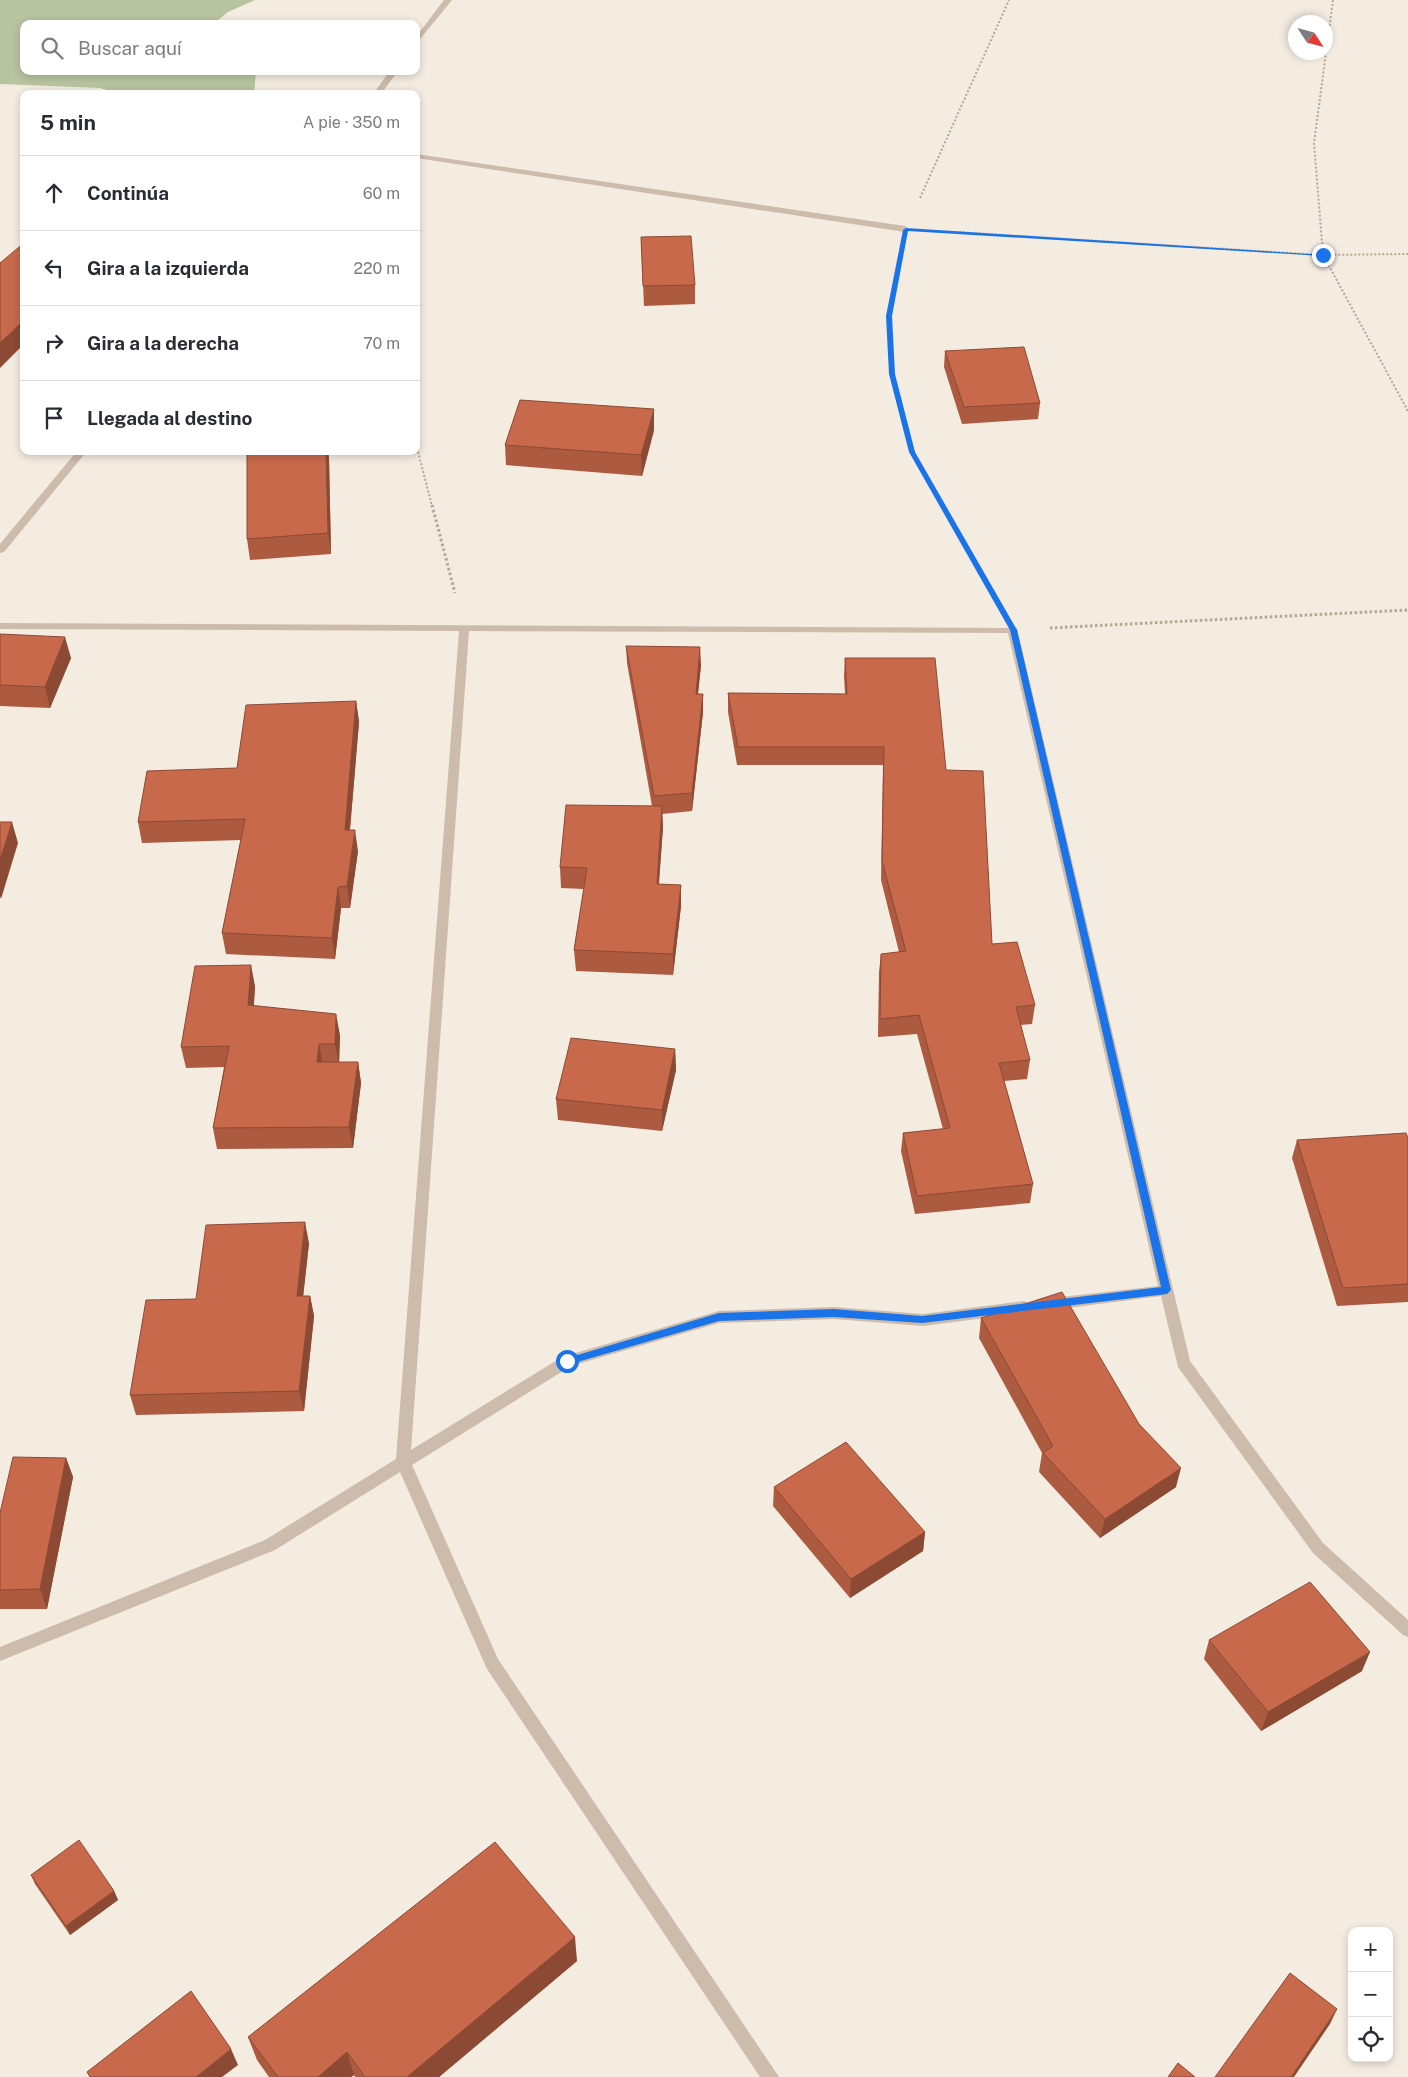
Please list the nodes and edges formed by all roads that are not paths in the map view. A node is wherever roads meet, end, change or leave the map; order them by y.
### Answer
1 (448, 0) edge
2 (420, 37) edge
3 (391, 75) edge
4 (380, 90) edge
5 (420, 157) edge
6 (906, 230) road end
7 (79, 455) edge
8 (0, 550) edge
9 (0, 626) edge
10 (464, 628) junction
11 (1167, 1290) junction
12 (403, 1462) junction
13 (1408, 1630) edge
14 (0, 1654) edge
15 (770, 2077) edge

1 - 2 street
3 - 4 street
5 - 6 street
7 - 8 street
9 - 10 street
10 - 11 street
10 - 12 street
11 - 12 street
11 - 13 street
12 - 14 street
12 - 15 street

